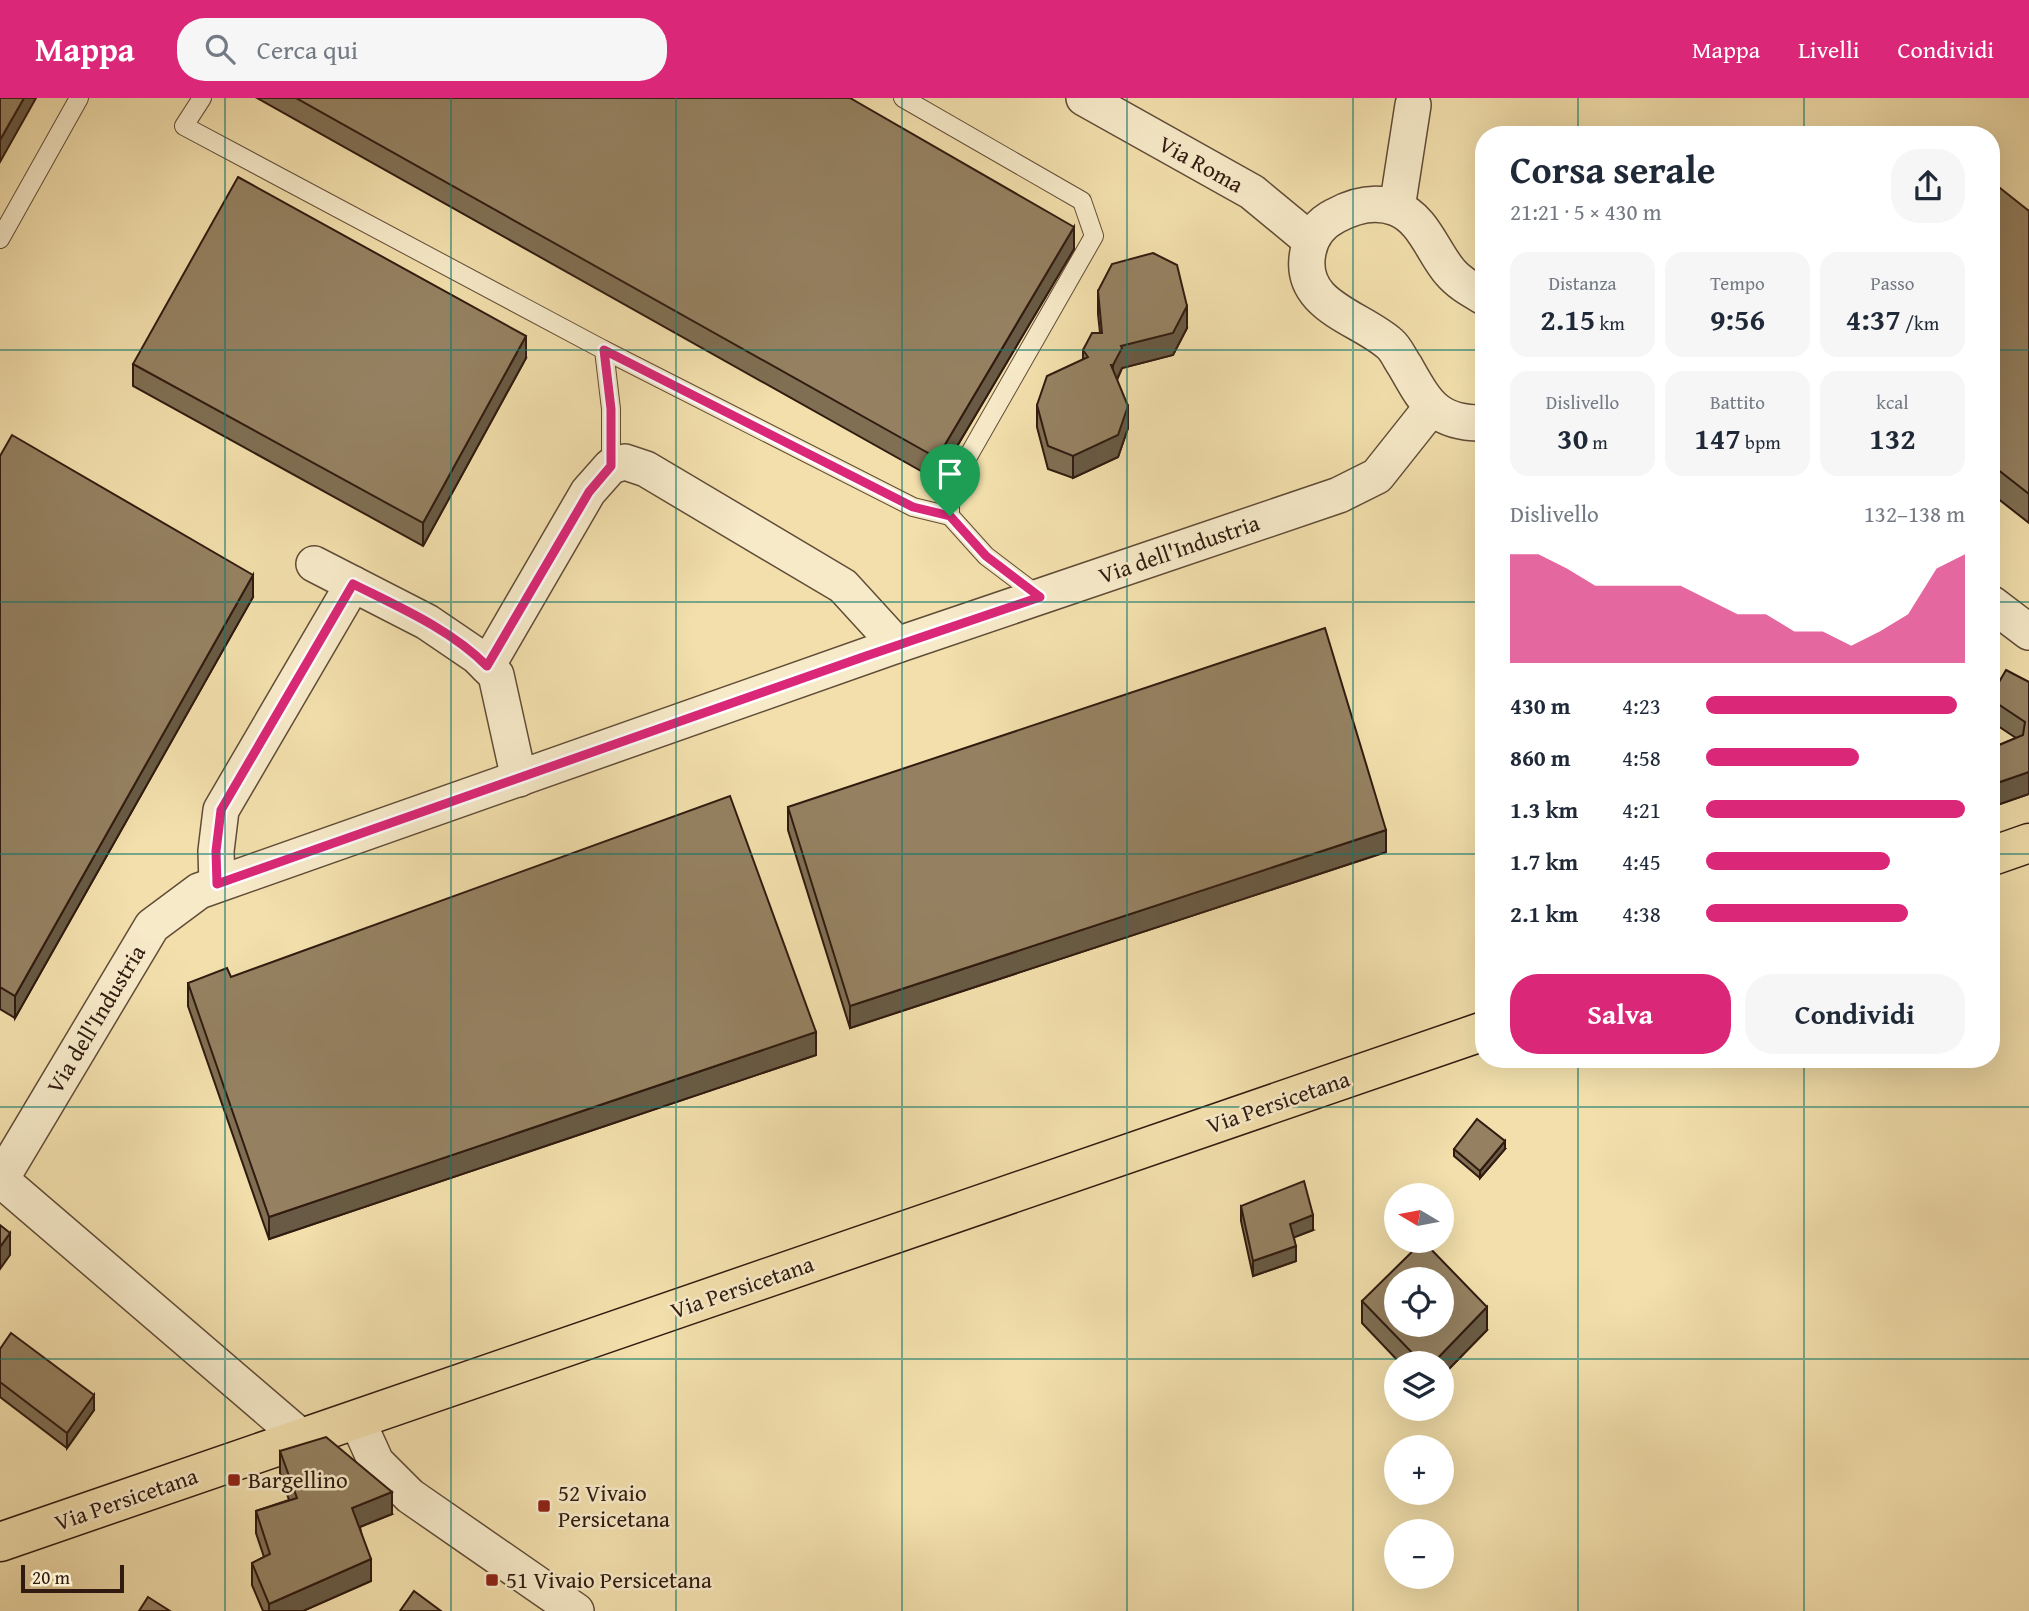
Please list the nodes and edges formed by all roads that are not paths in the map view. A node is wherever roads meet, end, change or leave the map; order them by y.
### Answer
1 (79, 98) edge
2 (202, 98) edge
3 (903, 98) edge
4 (1084, 98) edge
5 (1408, 100) edge
6 (1397, 208) junction
7 (0, 239) edge
8 (1310, 240) junction
9 (1475, 292) edge
10 (604, 350) junction
11 (1431, 408) junction
12 (1475, 423) edge
13 (611, 466) junction
14 (950, 516) junction
15 (314, 564) dead end
16 (353, 584) junction
17 (1040, 597) junction
18 (2000, 610) edge
19 (2029, 632) edge
20 (897, 645) junction
21 (487, 666) junction
22 (519, 779) junction
23 (2029, 843) edge
24 (2000, 853) edge
25 (217, 884) junction
26 (1475, 1034) edge
27 (1, 1179) edge
28 (357, 1420) junction
29 (302, 1438) junction
30 (0, 1542) edge
31 (576, 1611) edge

1 - 7 lane
2 - 10 lane
3 - 14 lane
4 - 8 street, Via Roma
5 - 6 street
6 - 8 street
6 - 9 street
8 - 11 street
10 - 13 lane
10 - 14 lane
11 - 12 street
11 - 17 street, Via dell'Industria
13 - 20 street
13 - 21 street
14 - 17 lane
15 - 16 street
16 - 21 street
16 - 25 street
17 - 20 street, Via dell'Industria
18 - 19 street
20 - 22 street, Via dell'Industria
21 - 22 street
22 - 25 street, Via dell'Industria
23 - 24 main road
25 - 27 street, Via dell'Industria
26 - 28 main road, Via Persicetana
27 - 29 street
28 - 29 main road, Via Persicetana
28 - 31 street
29 - 30 main road, Via Persicetana

